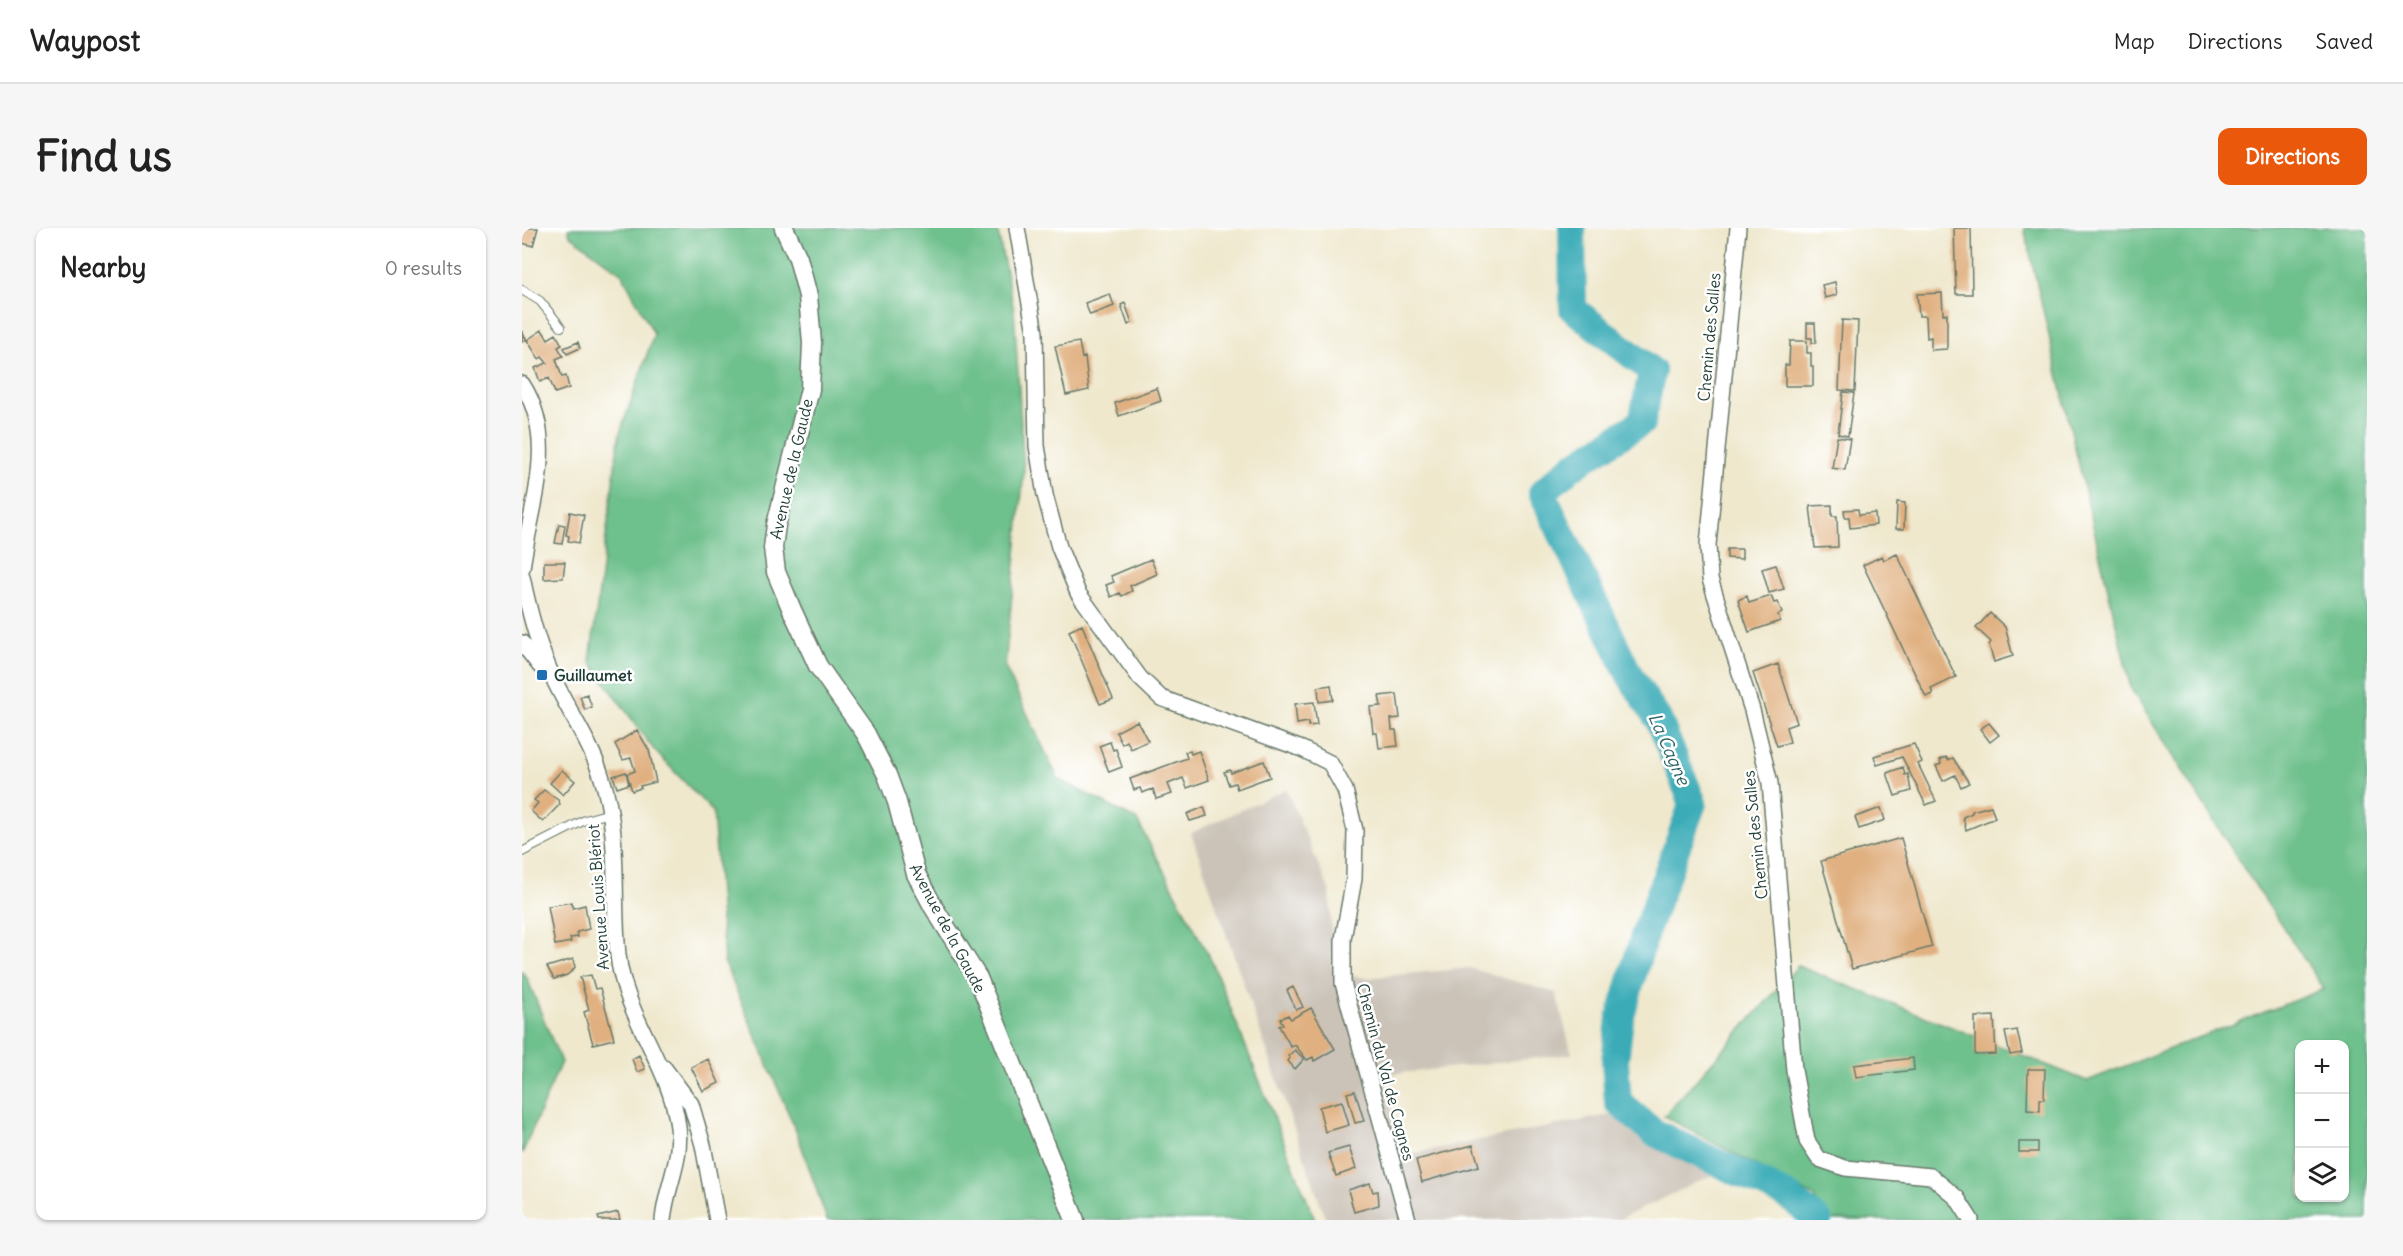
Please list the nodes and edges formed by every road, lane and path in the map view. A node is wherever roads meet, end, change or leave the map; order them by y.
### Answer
1 (784, 228) edge
2 (1017, 228) edge
3 (1738, 228) edge
4 (522, 291) edge
5 (561, 327) dead end
6 (522, 384) edge
7 (522, 568) edge
8 (522, 577) edge
9 (522, 643) edge
10 (547, 664) junction
11 (610, 813) junction
12 (522, 852) edge
13 (659, 1066) junction
14 (663, 1220) edge
15 (717, 1220) edge
16 (1075, 1220) edge
17 (1408, 1220) edge
18 (1971, 1220) edge

1 - 16 street, Avenue de la Gaude
2 - 17 street, Chemin du Val de Cagnes
3 - 18 street, Chemin des Salles
4 - 5 lane
6 - 7 street
8 - 10 street, Avenue Louis Blériot
9 - 10 street
10 - 11 street, Avenue Louis Blériot
11 - 12 lane
11 - 13 street, Avenue Louis Blériot
13 - 14 street, Avenue Louis Blériot
13 - 15 street

